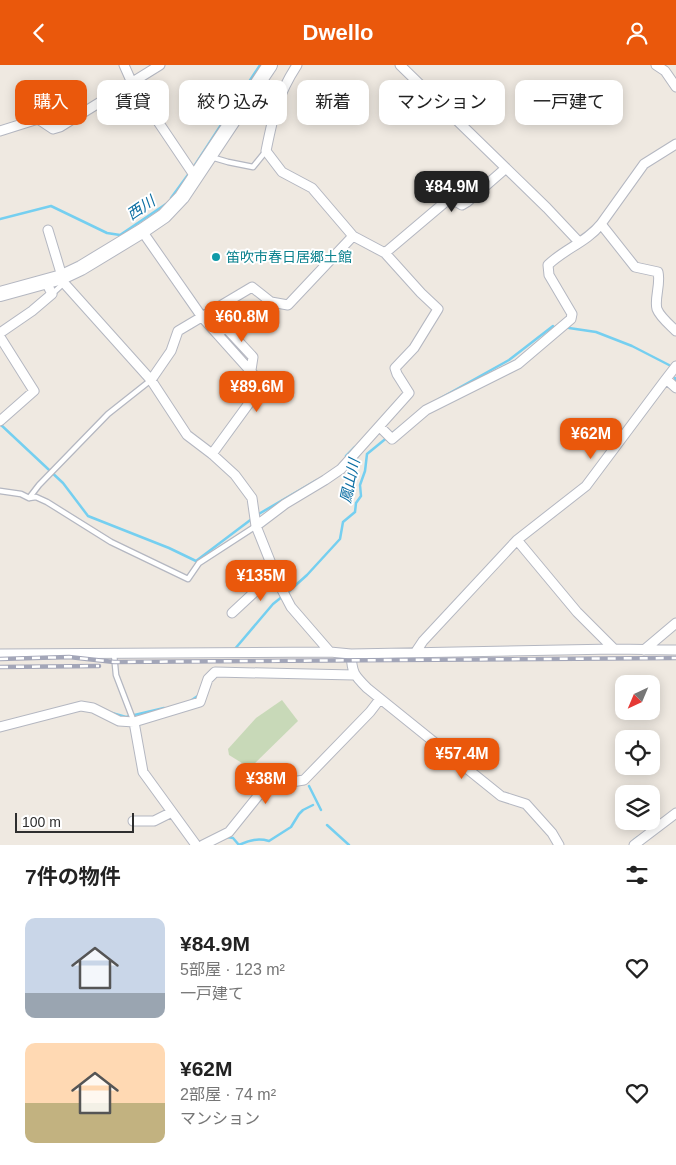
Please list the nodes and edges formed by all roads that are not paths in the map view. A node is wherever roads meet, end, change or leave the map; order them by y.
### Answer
1 (124, 65) edge
2 (160, 65) edge
3 (270, 65) edge
4 (297, 65) edge
5 (400, 65) edge
6 (656, 65) edge
7 (131, 80) edge
8 (137, 80) edge
9 (676, 87) edge
10 (97, 103) edge
11 (160, 125) edge
12 (0, 131) edge
13 (676, 144) edge
14 (266, 151) junction
15 (209, 156) junction
16 (506, 168) junction
17 (193, 173) junction
18 (601, 224) junction
19 (48, 230) dead end
20 (142, 231) junction
21 (354, 237) junction
22 (579, 242) junction
23 (385, 253) junction
24 (63, 280) junction
25 (49, 288) junction
26 (0, 294) edge
27 (202, 317) junction
28 (676, 317) edge
29 (668, 323) junction
30 (676, 331) edge
31 (0, 333) edge
32 (0, 337) edge
33 (676, 366) edge
34 (666, 379) junction
35 (151, 380) junction
36 (676, 388) edge
37 (0, 421) edge
38 (382, 429) junction
39 (212, 454) junction
40 (0, 491) edge
41 (29, 498) junction
42 (256, 526) junction
43 (517, 540) junction
44 (275, 573) junction
45 (232, 613) dead end
46 (676, 623) edge
47 (614, 649) junction
48 (644, 650) junction
49 (676, 650) edge
50 (330, 652) junction
51 (415, 653) junction
52 (0, 654) edge
53 (114, 654) junction
54 (351, 654) junction
55 (353, 673) junction
56 (380, 699) junction
57 (134, 722) junction
58 (0, 727) edge
59 (172, 812) junction
60 (676, 813) edge
61 (133, 821) dead end
62 (196, 845) edge
63 (203, 845) edge
64 (559, 845) edge
65 (634, 845) edge

1 - 7 street
2 - 8 street
3 - 15 main road
4 - 14 street
5 - 16 street
6 - 9 street
10 - 12 street
11 - 17 street
13 - 18 street
14 - 15 lane
14 - 21 street
15 - 17 main road
16 - 22 street
16 - 23 street
17 - 20 main road
18 - 22 street
18 - 29 street
19 - 24 street
20 - 24 main road
20 - 27 street
21 - 23 street
21 - 27 street
22 - 38 street
23 - 38 street
24 - 25 main road
24 - 35 street
25 - 26 main road
25 - 31 street
27 - 35 street
27 - 39 street
28 - 29 street
29 - 30 street
32 - 37 street
33 - 34 street
34 - 36 street
34 - 43 street
35 - 39 street
35 - 41 lane
38 - 42 street
39 - 42 street
40 - 41 lane
41 - 42 lane
42 - 44 street
43 - 47 street
43 - 51 street
44 - 45 street
44 - 50 street
46 - 48 street
47 - 48 street
47 - 51 street
48 - 49 street
50 - 53 street
50 - 54 street
51 - 54 street
52 - 53 street
53 - 57 lane
54 - 55 street
55 - 56 street
55 - 57 street
56 - 63 street
56 - 64 street
57 - 58 street
57 - 59 street
59 - 61 street
59 - 62 street
60 - 65 street

